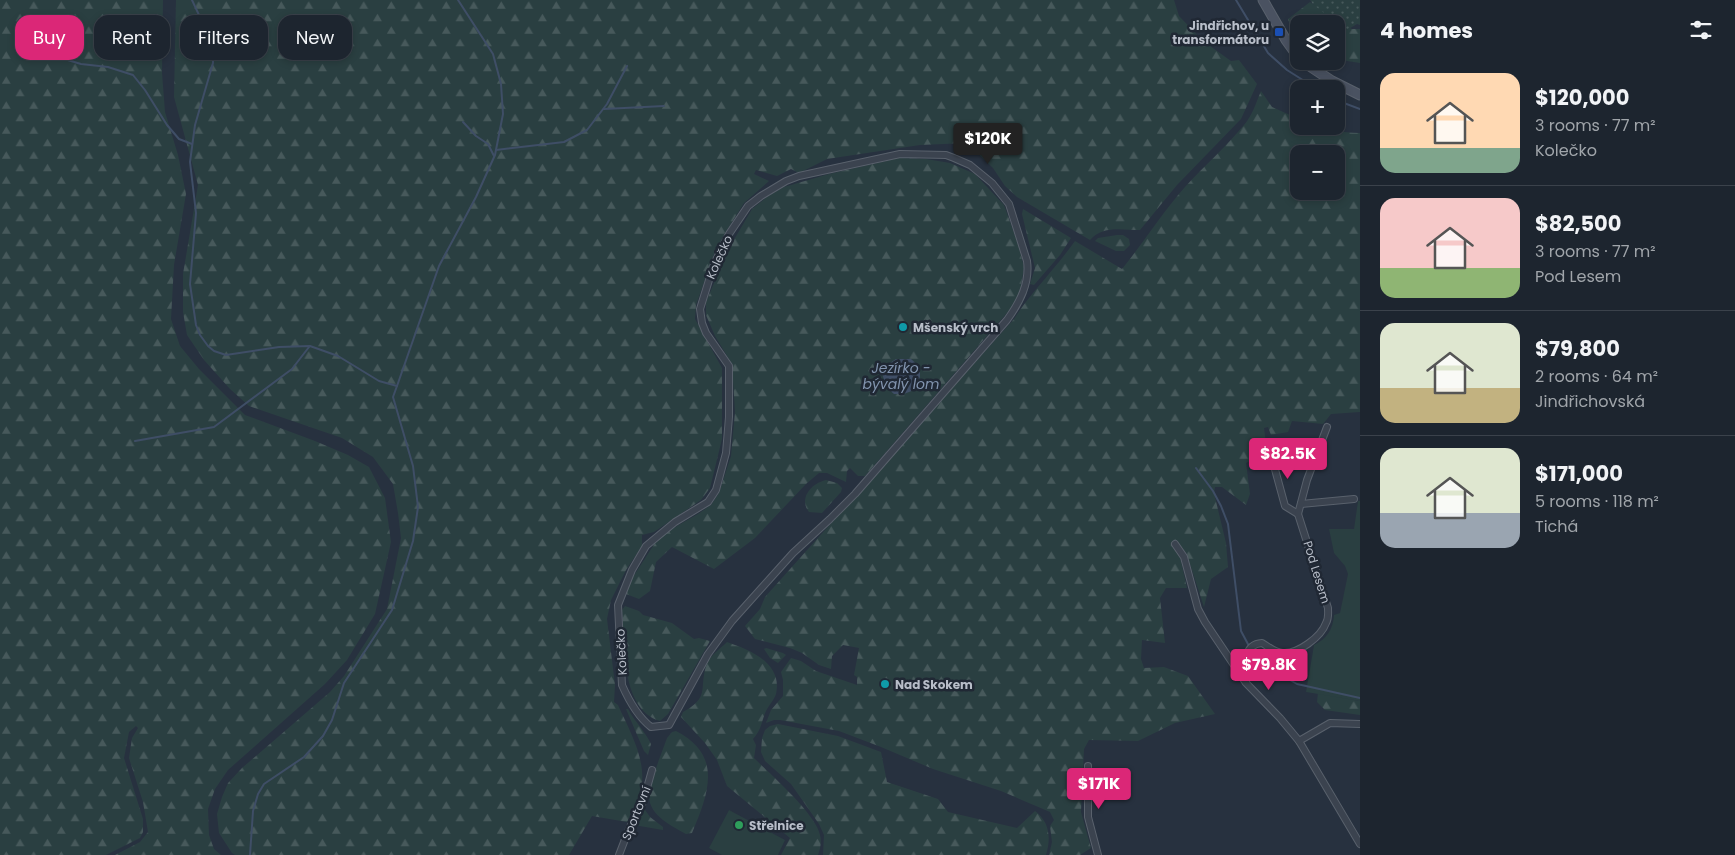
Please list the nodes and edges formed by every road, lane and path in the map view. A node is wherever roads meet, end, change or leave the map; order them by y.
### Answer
1 (1263, 0) edge
2 (1290, 46) edge
3 (1316, 70) edge
4 (1360, 95) edge
5 (946, 155) joint
6 (1328, 426) dead end
7 (1270, 451) dead end
8 (1354, 499) dead end
9 (1302, 504) junction
10 (1298, 514) junction
11 (1176, 544) dead end
12 (1246, 683) junction
13 (1360, 724) edge
14 (1299, 741) junction
15 (1088, 766) dead end
16 (652, 770) dead end
17 (1360, 844) edge
18 (619, 855) edge
19 (1098, 855) edge

1 - 2 street
3 - 4 street
5 - 5 street, Kolečko
6 - 9 street
7 - 10 street, Pod Lesem
8 - 9 street
9 - 10 street
10 - 12 street, Pod Lesem
11 - 12 street
12 - 14 street
13 - 14 street
14 - 17 street
15 - 19 street
16 - 18 street, Sportovní

